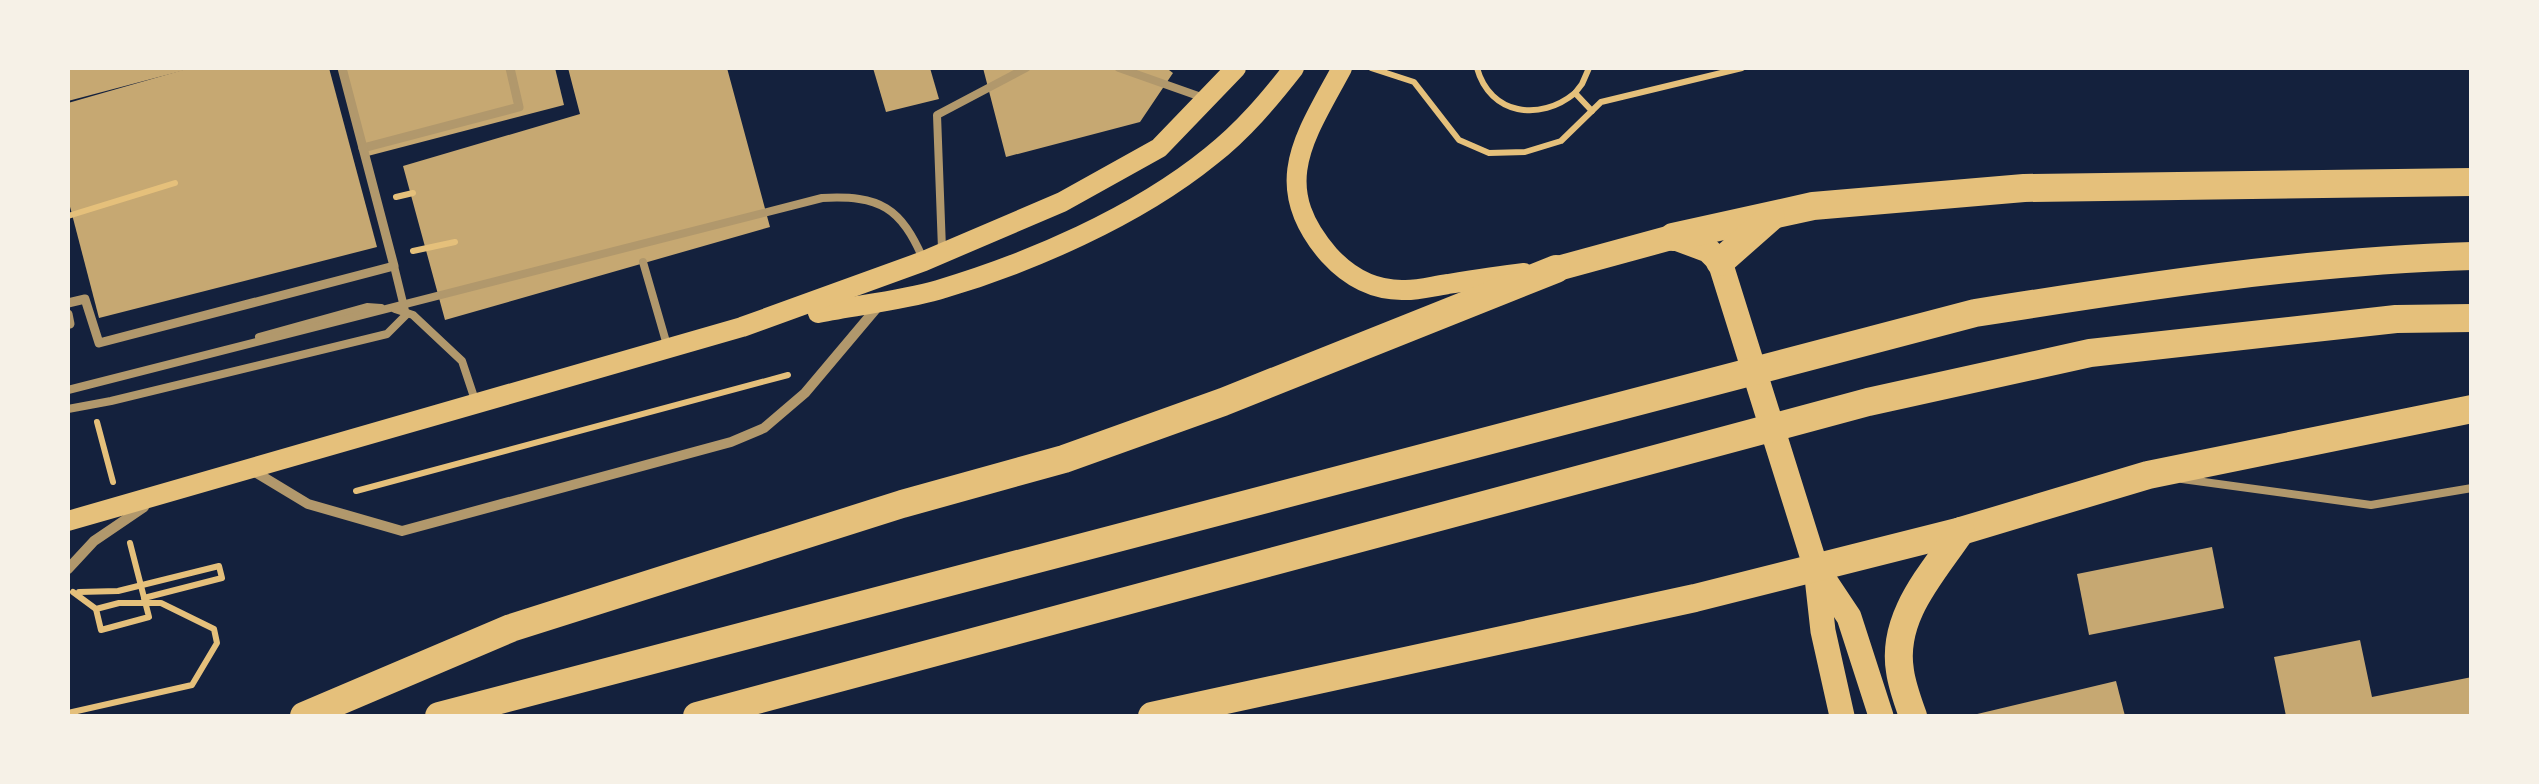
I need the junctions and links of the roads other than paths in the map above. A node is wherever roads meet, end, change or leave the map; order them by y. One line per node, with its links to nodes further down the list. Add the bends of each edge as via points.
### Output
1 (342, 68): 9 (street)
2 (510, 68): 9 (street, via 520,106)
3 (1026, 68): 14 (lane, via 938,115)
4 (1119, 68): 8 (lane)
5 (1236, 68): 8 (main road)
6 (1294, 68): 19 (main road, via 1208,159 1135,206 999,269)
7 (1342, 68): 17 (main road, via 1296,168 1298,206 1335,262 1364,285 1403,290)
8 (1208, 99): 14 (main road, via 1160,148 1127,167)
9 (363, 148): 16 (street)
10 (2472, 182): 11 (highway, via 2024,188)
11 (1776, 213): 12 (highway); 18 (highway)
12 (1673, 237): 17 (main road); 18 (main road, via 1708,250)
13 (2472, 256): 37 (highway, via 2186,280 1975,312)
14 (933, 257): 22 (main road); 24 (lane, via 878,202 822,198)
15 (644, 262): 23 (lane)
16 (394, 266): 20 (street, via 98,343 85,299); 26 (lane, via 406,315 387,334)
17 (1556, 268): 36 (highway, via 1117,440 511,628)
18 (1722, 270): 34 (main road)
19 (883, 300): 22 (main road); 28 (street, via 805,393 764,428 402,531 308,504)
20 (68, 304)
21 (2472, 318): 38 (highway, via 2396,319 2090,353 1886,398)
22 (742, 327): 23 (main road)
23 (668, 348): 25 (main road)
24 (68, 392): 25 (lane, via 367,307 392,308 428,328 462,362)
25 (476, 403): 28 (main road)
26 (68, 409)
27 (2472, 409): 29 (highway)
28 (249, 468): 31 (main road)
29 (2148, 475): 30 (lane, via 2371,505); 33 (highway)
30 (2472, 488)
31 (168, 492): 32 (main road); 35 (street, via 130,514)
32 (68, 521)
33 (1962, 530): 34 (highway); 42 (highway, via 1906,611 1899,669)
34 (1816, 568): 39 (highway); 40 (main road); 41 (main road, via 1849,617)
35 (68, 569)
36 (304, 716)
37 (440, 716)
38 (697, 716)
39 (1152, 716)
40 (1842, 716)
41 (1881, 716)
42 (1912, 716)

